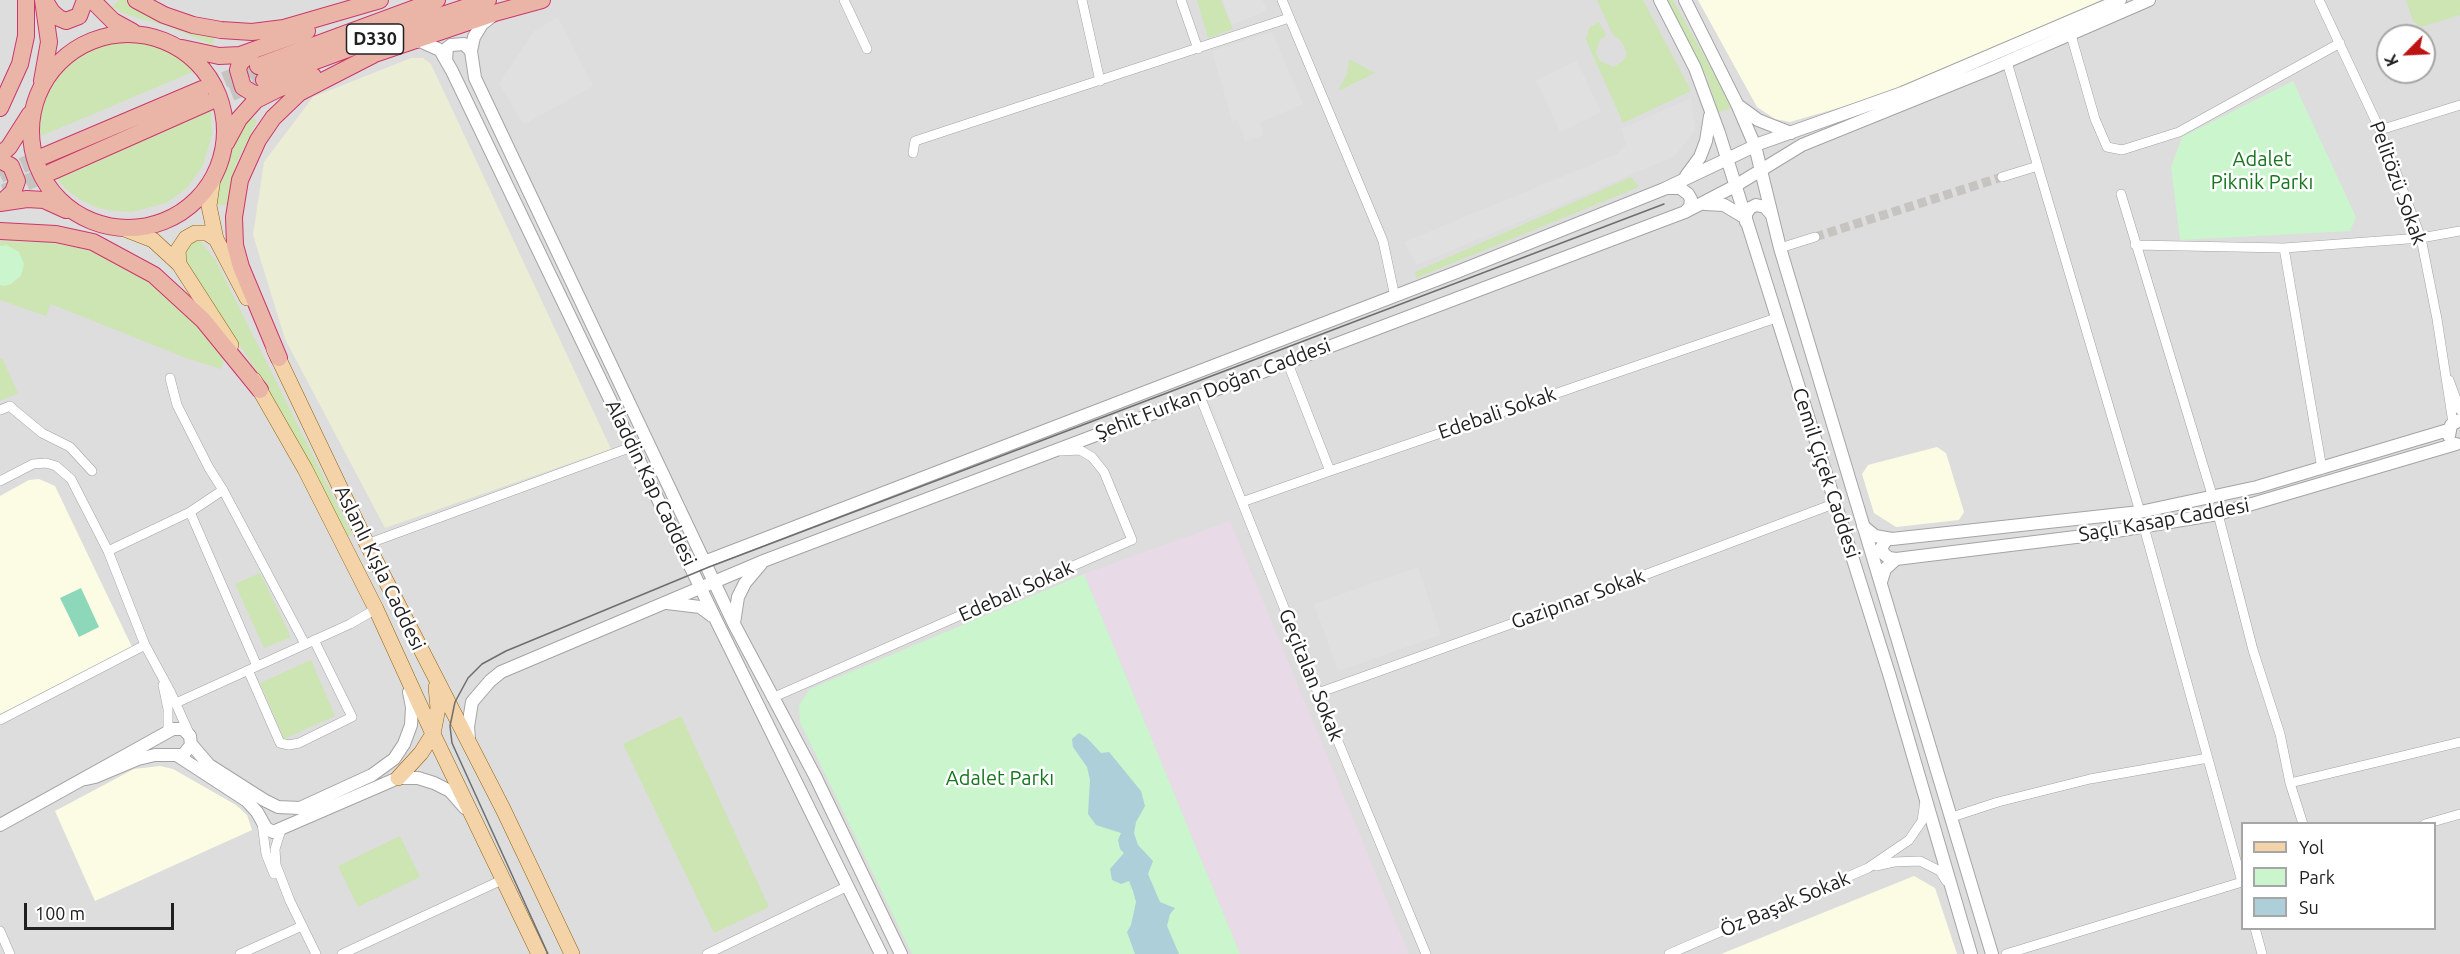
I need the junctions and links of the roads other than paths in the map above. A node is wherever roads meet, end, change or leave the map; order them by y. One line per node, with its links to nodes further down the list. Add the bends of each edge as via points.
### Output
1 (26, 0): 38 (highway, via 26,36 20,64)
2 (44, 0): 3 (highway, via 52,12 66,21 79,16); 34 (highway, via 49,42)
3 (85, 0)
4 (92, 0): 21 (highway, via 113,21)
5 (136, 0): 6 (highway, via 187,23 252,32 284,28)
6 (380, 0)
7 (386, 0): 32 (highway)
8 (437, 0): 32 (highway, D330)
9 (542, 0): 19 (highway)
10 (844, 0): 26 (street)
11 (1082, 0): 33 (street)
12 (1180, 0): 27 (street)
13 (1282, 0): 20 (street)
14 (1660, 0): 40 (street, Cemil Çiçek Caddesi, via 1695,68)
15 (1685, 0): 36 (street, Cemil Çiçek Caddesi)
16 (2120, 0): 42 (street, Şehit Furkan Doğan Caddesi, via 1921,85)
17 (2149, 0): 22 (street, Şehit Furkan Doğan Caddesi)
18 (2319, 0): 23 (street, Pelitözü Sokak)
19 (493, 6): 24 (highway); 28 (street, via 474,37); 32 (highway, D330, via 418,23)
20 (1289, 18): 27 (street); 76 (street, via 1383,241)
21 (137, 33): 25 (highway); 34 (highway, via 91,40 70,52)
22 (2070, 35): 23 (street, via 2103,138 2108,147 2122,150 2179,132); 31 (street, Şehit Furkan Doğan Caddesi)
23 (2340, 43): 41 (street, Pelitözü Sokak)
24 (399, 45): 29 (highway); 30 (street, Aladdin Kap Caddesi, via 420,41 440,50)
25 (178, 47): 32 (highway, via 219,56); 44 (highway, via 201,66 217,91 225,119)
26 (867, 49)
27 (1198, 49): 33 (street)
28 (471, 51): 30 (street, via 464,44 451,45); 87 (street, Aladdin Kap Caddesi, via 475,78)
29 (373, 55): 32 (highway); 78 (highway, via 299,93 273,118 258,140 240,180 234,217 235,245)
30 (446, 60): 88 (street, Aladdin Kap Caddesi)
31 (2007, 62): 47 (street, Şehit Furkan Doğan Caddesi); 51 (street)
32 (260, 73): 44 (highway)
33 (1100, 81): 45 (street, via 915,141)
34 (40, 88): 39 (highway)
35 (205, 96): 50 (highway)
36 (1737, 104): 42 (street, via 1758,120); 43 (street, Cemil Çiçek Caddesi)
37 (2460, 105): 41 (street)
38 (0, 108)
39 (33, 108): 46 (highway); 64 (highway, via 31,140 39,171 57,197)
40 (1709, 108): 48 (street, Cemil Çiçek Caddesi); 55 (street, via 1700,157)
41 (2380, 130): 70 (street, Pelitözü Sokak)
42 (1791, 133): 43 (street, Şehit Furkan Doğan Caddesi)
43 (1755, 146): 48 (street, Şehit Furkan Doğan Caddesi); 52 (street, Cemil Çiçek Caddesi)
44 (224, 149): 54 (highway)
45 (913, 153)
46 (0, 155)
47 (1777, 158): 52 (street, Şehit Furkan Doğan Caddesi); 56 (street)
48 (1726, 159): 55 (street, Şehit Furkan Doğan Caddesi); 57 (street, Cemil Çiçek Caddesi)
49 (0, 160): 60 (highway, via 11,166 17,181 13,192)
50 (48, 164)
51 (2038, 166): 53 (street); 100 (street)
52 (1761, 168): 56 (street, Cemil Çiçek Caddesi); 57 (street, Şehit Furkan Doğan Caddesi)
53 (2002, 177)
54 (213, 178): 66 (highway, via 197,200 175,216 158,224); 71 (main road, Aslanlı Kışla Caddesi, via 210,206)
55 (1682, 181): 58 (street, Şehit Furkan Doğan Caddesi)
56 (1765, 183): 63 (street, Cemil Çiçek Caddesi)
57 (1730, 188): 61 (street, Şehit Furkan Doğan Caddesi); 65 (street, Cemil Çiçek Caddesi)
58 (1664, 189): 62 (street, via 1680,188 1688,194 1690,207); 76 (street, Şehit Furkan Doğan Caddesi)
59 (2121, 194): 72 (street)
60 (1, 203): 64 (highway, via 44,200)
61 (1701, 204): 62 (street, Şehit Furkan Doğan Caddesi); 65 (street, via 1724,205)
62 (1685, 212): 79 (street, Şehit Furkan Doğan Caddesi)
63 (1772, 214): 65 (street, via 1756,205 1750,208); 73 (street, Cemil Çiçek Caddesi)
64 (92, 221): 66 (highway)
65 (1745, 221): 77 (street, Cemil Çiçek Caddesi)
66 (122, 228): 75 (main road, Aslanlı Kışla Caddesi, via 153,240)
67 (0, 231): 82 (highway, via 56,234 93,242 130,260 154,275 203,320)
68 (2460, 231): 70 (street)
69 (1815, 237): 73 (street)
70 (2421, 238): 74 (street); 80 (street, Pelitözü Sokak)
71 (216, 239): 75 (main road, via 195,232 186,238 178,250); 78 (main road, Aslanlı Kışla Caddesi)
72 (2135, 245): 74 (street); 96 (street)
73 (1780, 248): 102 (street, Cemil Çiçek Caddesi)
74 (2284, 248): 91 (street)
75 (179, 264): 82 (main road, Aslanlı Kışla Caddesi)
76 (1395, 297): 109 (street, Şehit Furkan Doğan Caddesi)
77 (1776, 318): 93 (street, Edebali Sokak); 98 (street, Cemil Çiçek Caddesi)
78 (279, 358): 105 (main road, Aslanlı Kışla Caddesi)
79 (1287, 361): 83 (street, Şehit Furkan Doğan Caddesi); 93 (street)
80 (2446, 375): 85 (street, Pelitözü Sokak); 86 (street, Pelitözü Sokak)
81 (170, 378): 95 (street, via 177,405)
82 (260, 390): 115 (main road, Aslanlı Kışla Caddesi)
83 (1199, 394): 90 (street, Şehit Furkan Doğan Caddesi); 97 (street, Geçitalan Sokak)
84 (0, 410): 92 (street, via 10,406 42,433 70,447)
85 (2460, 410)
86 (2454, 425): 89 (street, via 2450,439); 91 (street, Saçlı Kasap Caddesi)
87 (648, 441): 88 (street); 109 (street, Aladdin Kap Caddesi)
88 (634, 446): 105 (street); 110 (street, Aladdin Kap Caddesi)
89 (2459, 446): 101 (street, Saçlı Kasap Caddesi)
90 (1047, 452): 108 (street, Şehit Furkan Doğan Caddesi); 125 (street, Edebalı Sokak, via 1080,450 1092,457 1104,472 1132,540)
91 (2322, 469): 96 (street, Saçlı Kasap Caddesi)
92 (92, 471)
93 (1330, 471): 97 (street, Edebali Sokak)
94 (0, 481): 106 (street, via 33,465 56,466 71,480)
95 (223, 490): 99 (street); 118 (street)
96 (2213, 498): 100 (street, Saçlı Kasap Caddesi)
97 (1242, 502): 124 (street, Geçitalan Sokak)
98 (1836, 503): 124 (street, Gazipınar Sokak); 138 (street, Cemil Çiçek Caddesi)
99 (190, 512): 106 (street); 121 (street)
100 (2140, 512): 104 (street, Saçlı Kasap Caddesi)
101 (2218, 514): 103 (street, Saçlı Kasap Caddesi); 137 (street, via 2253,650 2280,734)
102 (1863, 526): 104 (street, via 1875,536); 112 (street, Cemil Çiçek Caddesi)
103 (2144, 527): 107 (street, Saçlı Kasap Caddesi); 134 (street)
104 (1887, 539): 107 (street, via 1881,548 1884,554)
105 (367, 544): 120 (main road, Aslanlı Kışla Caddesi)
106 (108, 551): 119 (street)
107 (1896, 559): 112 (street, via 1885,569)
108 (766, 560): 111 (street, Şehit Furkan Doğan Caddesi); 117 (street, via 738,597)
109 (706, 562): 110 (street, Şehit Furkan Doğan Caddesi); 111 (street, Aladdin Kap Caddesi)
110 (691, 567): 113 (street, Aladdin Kap Caddesi)
111 (714, 581): 113 (street, Şehit Furkan Doğan Caddesi); 117 (street, Aladdin Kap Caddesi)
112 (1881, 583): 141 (street, Cemil Çiçek Caddesi)
113 (700, 587): 114 (street, Şehit Furkan Doğan Caddesi); 116 (street, Aladdin Kap Caddesi)
114 (663, 603): 116 (street, via 700,607); 131 (street, Şehit Furkan Doğan Caddesi, via 501,672 472,702)
115 (376, 609): 118 (street); 122 (main road, Aslanlı Kışla Caddesi)
116 (716, 620): 152 (street, Aladdin Kap Caddesi)
117 (734, 624): 125 (street, Aladdin Kap Caddesi)
118 (309, 642): 121 (street); 121 (street, via 352,717 299,743 280,743)
119 (145, 645): 123 (street); 127 (street)
120 (429, 667): 129 (main road, via 437,695); 131 (main road, Aslanlı Kışla Caddesi)
121 (252, 668): 126 (street)
122 (403, 670): 129 (main road, Aslanlı Kışla Caddesi); 139 (street, via 412,707 411,725 394,759 372,775 308,805)
123 (160, 674): 126 (street); 128 (street, via 166,699)
124 (1318, 693): 167 (street, Geçitalan Sokak)
125 (772, 698): 166 (street, Aladdin Kap Caddesi, via 815,776)
126 (176, 703): 130 (street)
127 (0, 720)
128 (167, 734): 130 (street, via 180,728); 133 (street, via 165,748); 136 (street, via 103,766)
129 (433, 734): 135 (main road, via 422,753); 142 (main road, Aslanlı Kışla Caddesi)
130 (191, 740): 133 (street, via 187,753); 139 (street, via 209,765)
131 (469, 740): 163 (main road, Aslanlı Kışla Caddesi)
132 (2460, 742): 137 (street)
133 (176, 756): 136 (street, via 138,759); 143 (street, via 242,797)
134 (2208, 758): 141 (street, via 2090,779); 149 (street)
135 (398, 778): 142 (street, via 418,778 443,786); 147 (street)
136 (86, 779): 146 (street)
137 (2290, 783): 144 (street)
138 (1925, 796): 148 (street, via 1922,821 1910,840); 153 (street, Cemil Çiçek Caddesi)
139 (278, 807): 143 (street, via 267,809); 147 (street, via 286,816)
140 (2460, 814): 145 (street)
141 (1952, 817): 170 (street, Cemil Çiçek Caddesi)
142 (474, 818): 150 (main road, Aslanlı Kışla Caddesi)
143 (262, 820): 147 (street, via 269,830); 154 (street, via 269,863)
144 (2302, 822)
145 (2433, 822)
146 (0, 825)
147 (281, 830): 154 (street, via 275,857)
148 (1868, 868): 153 (street, via 1920,861 1940,871); 168 (street, Öz Başak Sokak)
149 (2241, 878)
150 (504, 879): 161 (street); 162 (main road, Aslanlı Kışla Caddesi)
151 (2241, 882): 171 (street)
152 (848, 886): 164 (street); 165 (street, Aladdin Kap Caddesi)
153 (1955, 896): 169 (street, Cemil Çiçek Caddesi)
154 (290, 902): 155 (street)
155 (302, 926): 159 (street); 160 (street)
156 (2256, 930): 172 (street)
157 (0, 931): 158 (street)
158 (10, 954)
159 (240, 954)
160 (316, 954)
161 (342, 954)
162 (539, 954)
163 (572, 954)
164 (707, 954)
165 (881, 954)
166 (901, 954)
167 (1426, 954)
168 (1669, 954)
169 (1971, 954)
170 (1992, 954)
171 (2006, 954)
172 (2262, 954)

